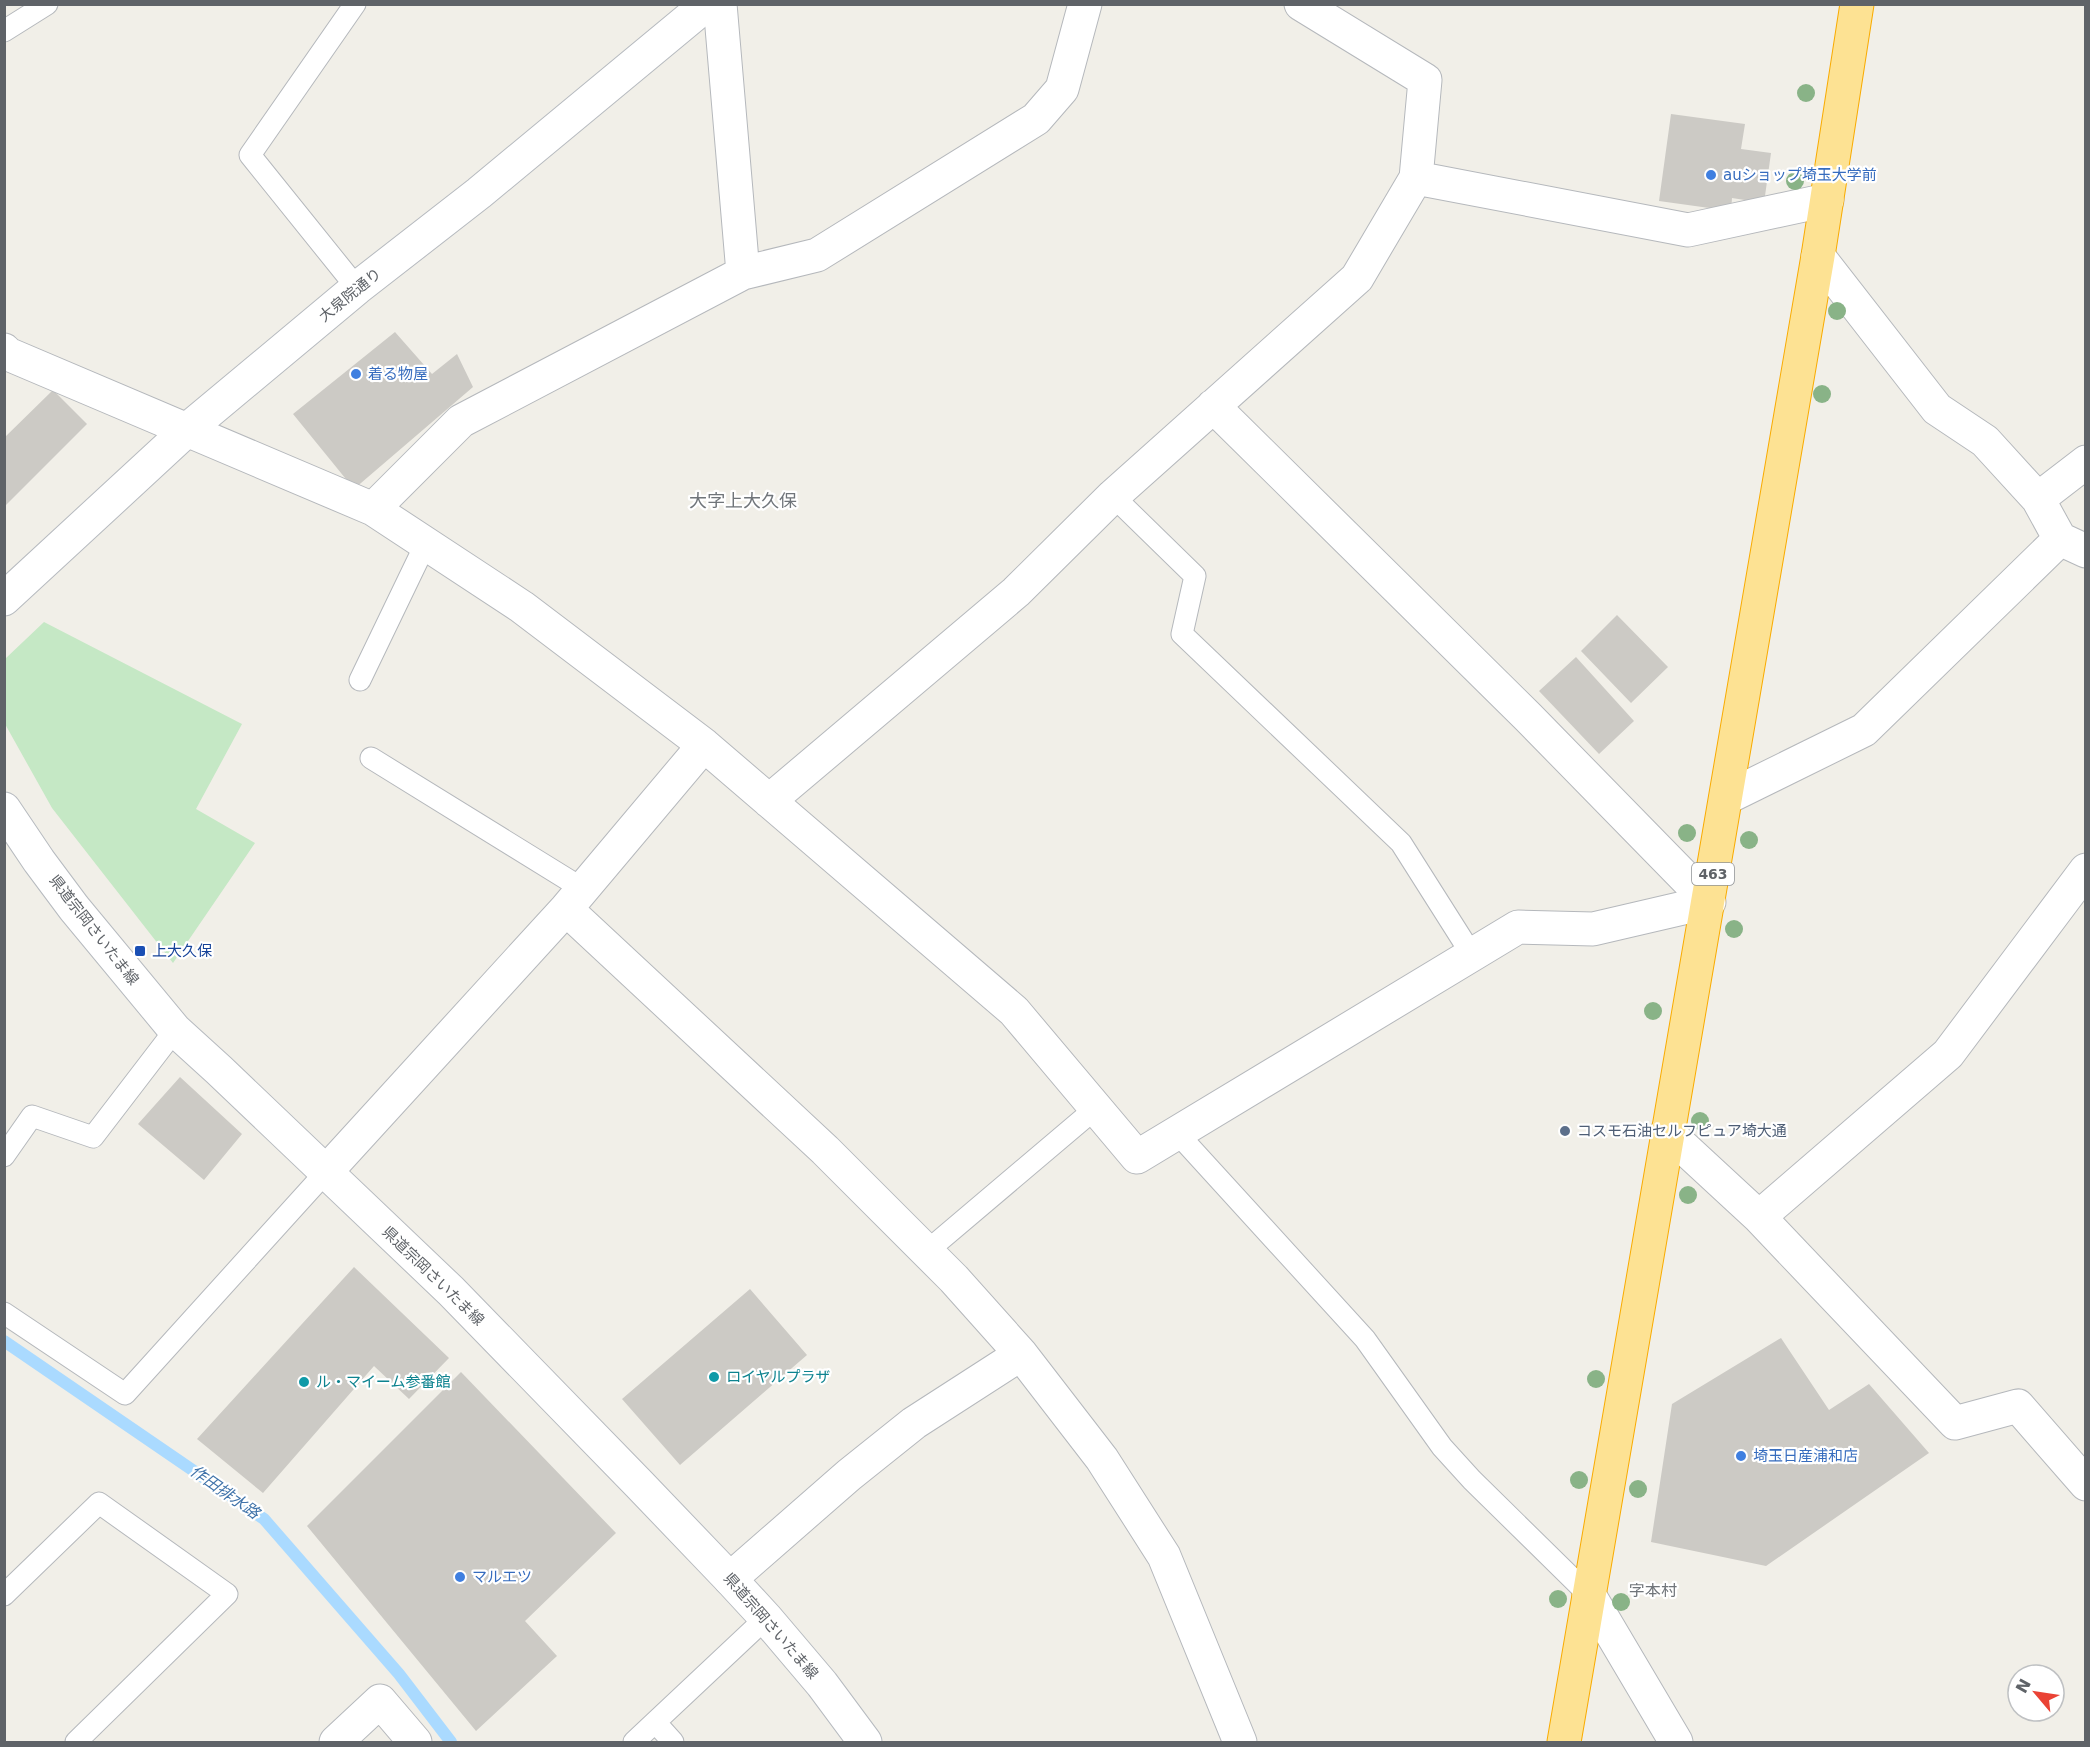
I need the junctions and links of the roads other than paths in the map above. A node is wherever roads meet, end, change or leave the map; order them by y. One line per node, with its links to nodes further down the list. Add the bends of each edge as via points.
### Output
1 (46, 4): 8 (lane)
2 (355, 4): 13 (lane, via 250,155)
3 (707, 4): 13 (street, 大泉院通り, via 479,193)
4 (720, 4): 12 (street)
5 (1085, 4): 12 (street, via 1062,89 1036,119 817,255)
6 (1301, 4): 9 (street, via 1425,80)
7 (1857, 4): 10 (highway, 463)
8 (4, 31)
9 (1416, 178): 10 (street, via 1688,230); 15 (street, via 1357,278)
10 (1827, 200): 11 (highway, 463)
11 (1818, 256): 19 (street, via 1937,408 1985,441); 27 (highway, 463)
12 (743, 273): 20 (street, via 461,421)
13 (357, 288): 16 (street, 大泉院通り)
14 (4, 350): 16 (street)
15 (1213, 406): 18 (street); 32 (street, via 1528,717)
16 (188, 429): 20 (street); 23 (street, 大泉院通り)
17 (2085, 462): 19 (street)
18 (1113, 495): 28 (street, via 1016,592); 33 (lane, via 1195,576 1182,634 1401,843)
19 (2038, 499): 22 (street)
20 (373, 508): 21 (street)
21 (426, 543): 24 (lane); 25 (street, via 522,607)
22 (2073, 545): 27 (street, via 1864,730)
23 (4, 599)
24 (360, 680)
25 (704, 745): 28 (street); 31 (street)
26 (371, 758): 31 (lane)
27 (1726, 798): 32 (highway, 463)
28 (770, 801): 35 (street, via 1014,1011)
29 (5, 810): 34 (street, 県道宗岡さいたま線, via 74,908)
30 (2085, 870): 40 (street, via 1948,1054)
31 (574, 899): 39 (street); 41 (street)
32 (1708, 902): 33 (street, via 1593,929 1518,927); 36 (highway, 463)
33 (1472, 955): 37 (street)
34 (174, 1030): 38 (lane, via 93,1137 32,1116); 39 (street, 県道宗岡さいたま線)
35 (1096, 1108): 37 (street, via 1137,1157); 41 (lane)
36 (1667, 1132): 40 (street); 47 (highway, 463)
37 (1177, 1133): 47 (lane, via 1365,1339 1442,1447)
38 (4, 1156)
39 (325, 1173): 42 (lane, via 125,1395); 45 (street, 県道宗岡さいたま線, via 451,1291)
40 (1759, 1217): 44 (street, via 1955,1423 2018,1406)
41 (926, 1252): 43 (street)
42 (4, 1313)
43 (1021, 1354): 45 (street, via 914,1423); 56 (street, via 1102,1459 1164,1556)
44 (2085, 1484)
45 (730, 1579): 48 (street, 県道宗岡さいたま線)
46 (4, 1595): 50 (lane, via 99,1503 227,1594)
47 (1589, 1595): 57 (highway, 463); 58 (street)
48 (766, 1618): 49 (lane); 55 (street, 県道宗岡さいたま線)
49 (655, 1722): 53 (lane); 54 (lane)
50 (76, 1743)
51 (336, 1743): 52 (street, via 380,1701)
52 (415, 1743)
53 (634, 1743)
54 (673, 1743)
55 (865, 1743)
56 (1240, 1743)
57 (1564, 1743)
58 (1676, 1743)

